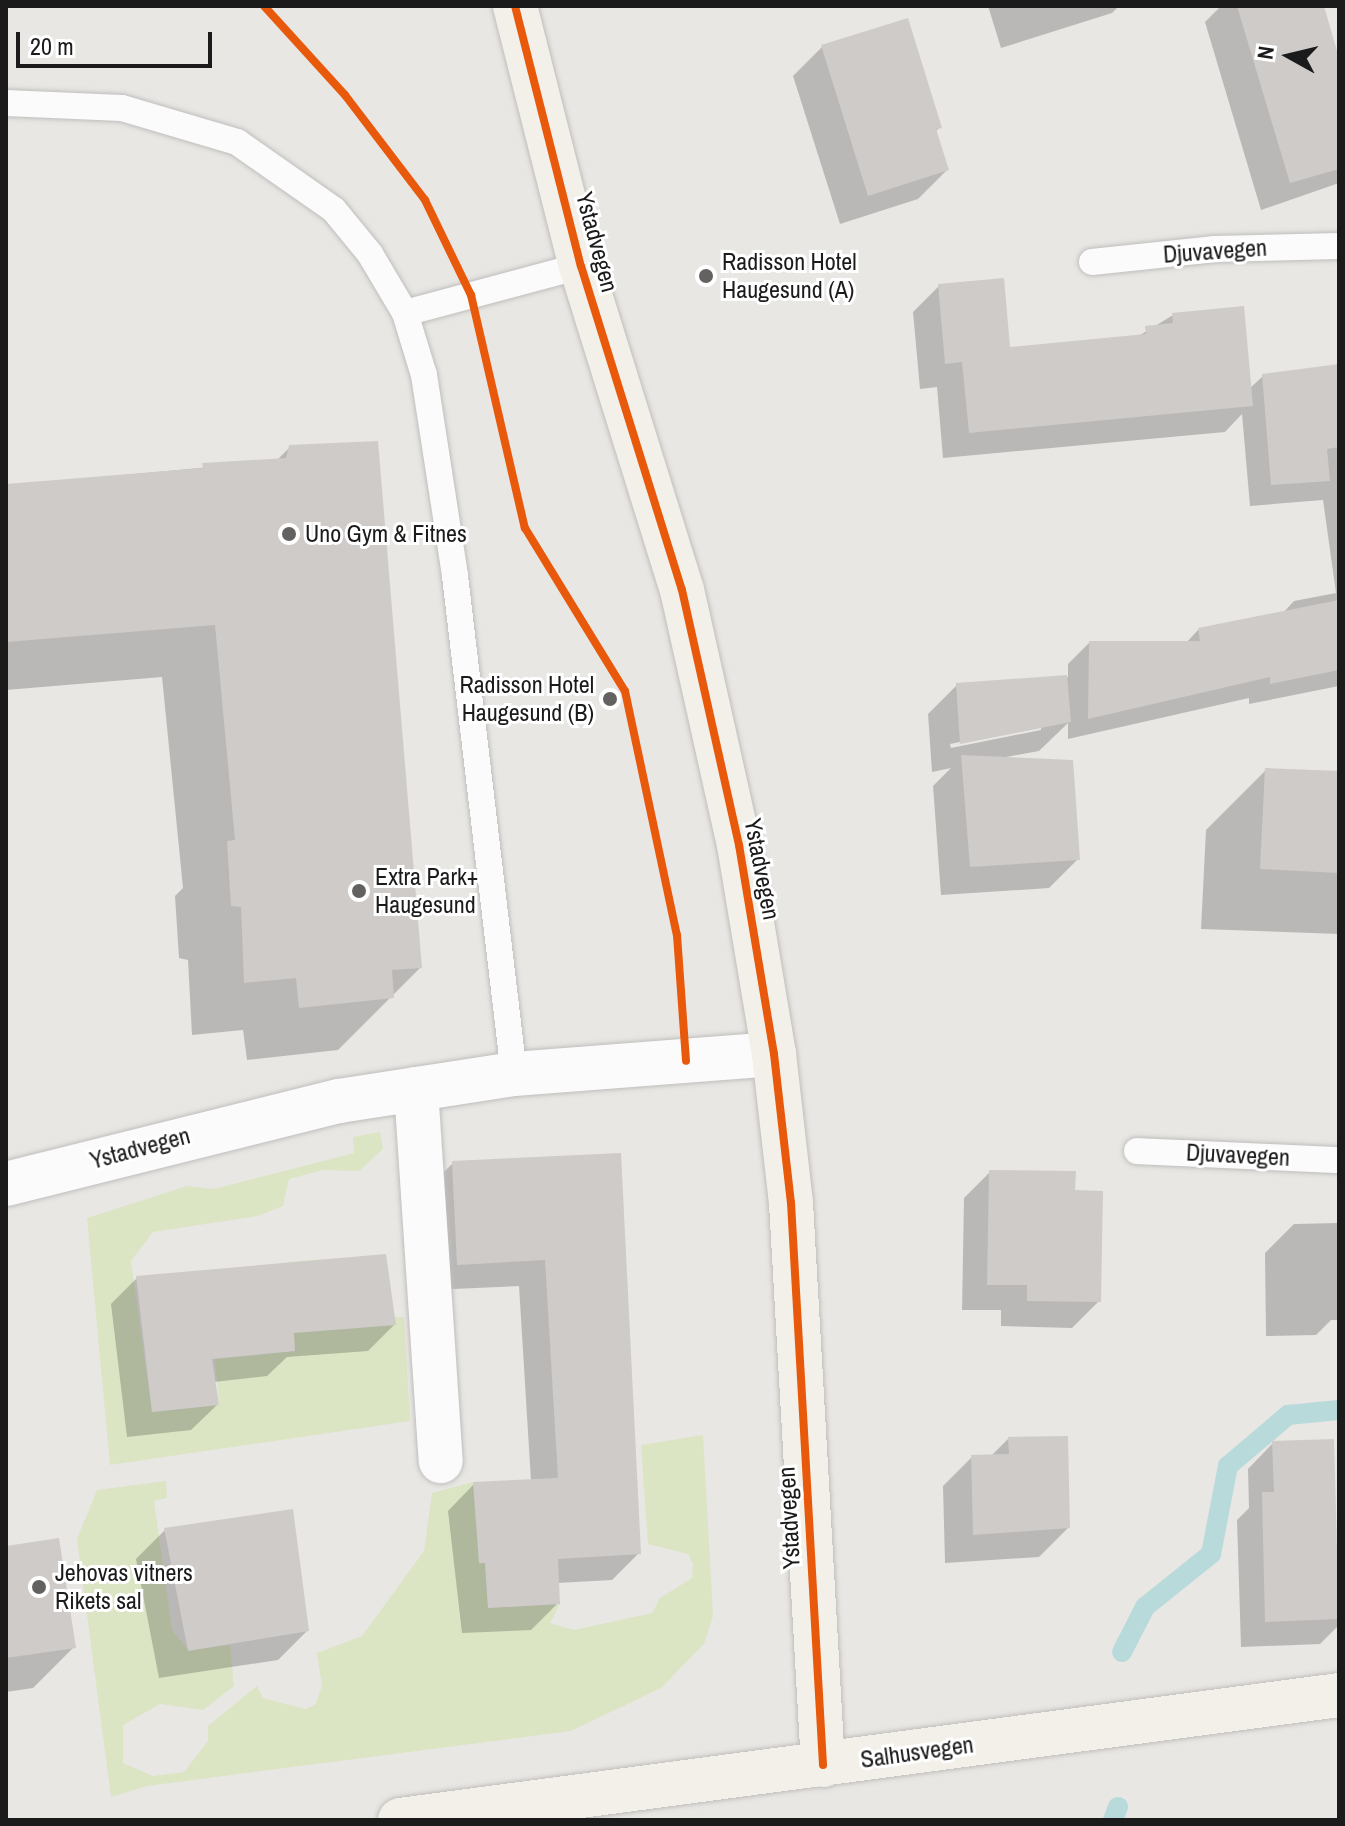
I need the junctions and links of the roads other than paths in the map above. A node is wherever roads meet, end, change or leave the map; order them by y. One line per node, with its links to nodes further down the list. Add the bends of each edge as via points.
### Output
1 (515, 6): 5 (street, Ystadvegen)
2 (6, 103): 6 (lane, via 122,108 237,142 334,210 370,254)
3 (1339, 246): 4 (lane, Djuvavegen, via 1215,249)
4 (1092, 262)
5 (581, 266): 6 (lane, Ystadvegen); 7 (street, Ystadvegen, via 682,590 739,845)
6 (405, 313): 8 (lane, via 424,375 453,561)
7 (774, 1054): 8 (street, Ystadvegen); 15 (street, Ystadvegen, via 791,1203)
8 (514, 1074): 9 (street, Ystadvegen)
9 (416, 1089): 12 (street, Ystadvegen, via 249,1120); 13 (street)
10 (1137, 1151): 11 (lane, Djuvavegen)
11 (1339, 1160)
12 (6, 1184)
13 (441, 1461)
14 (1339, 1695): 15 (street, Salhusvegen)
15 (823, 1765): 16 (street, Salhusvegen)
16 (400, 1820)

